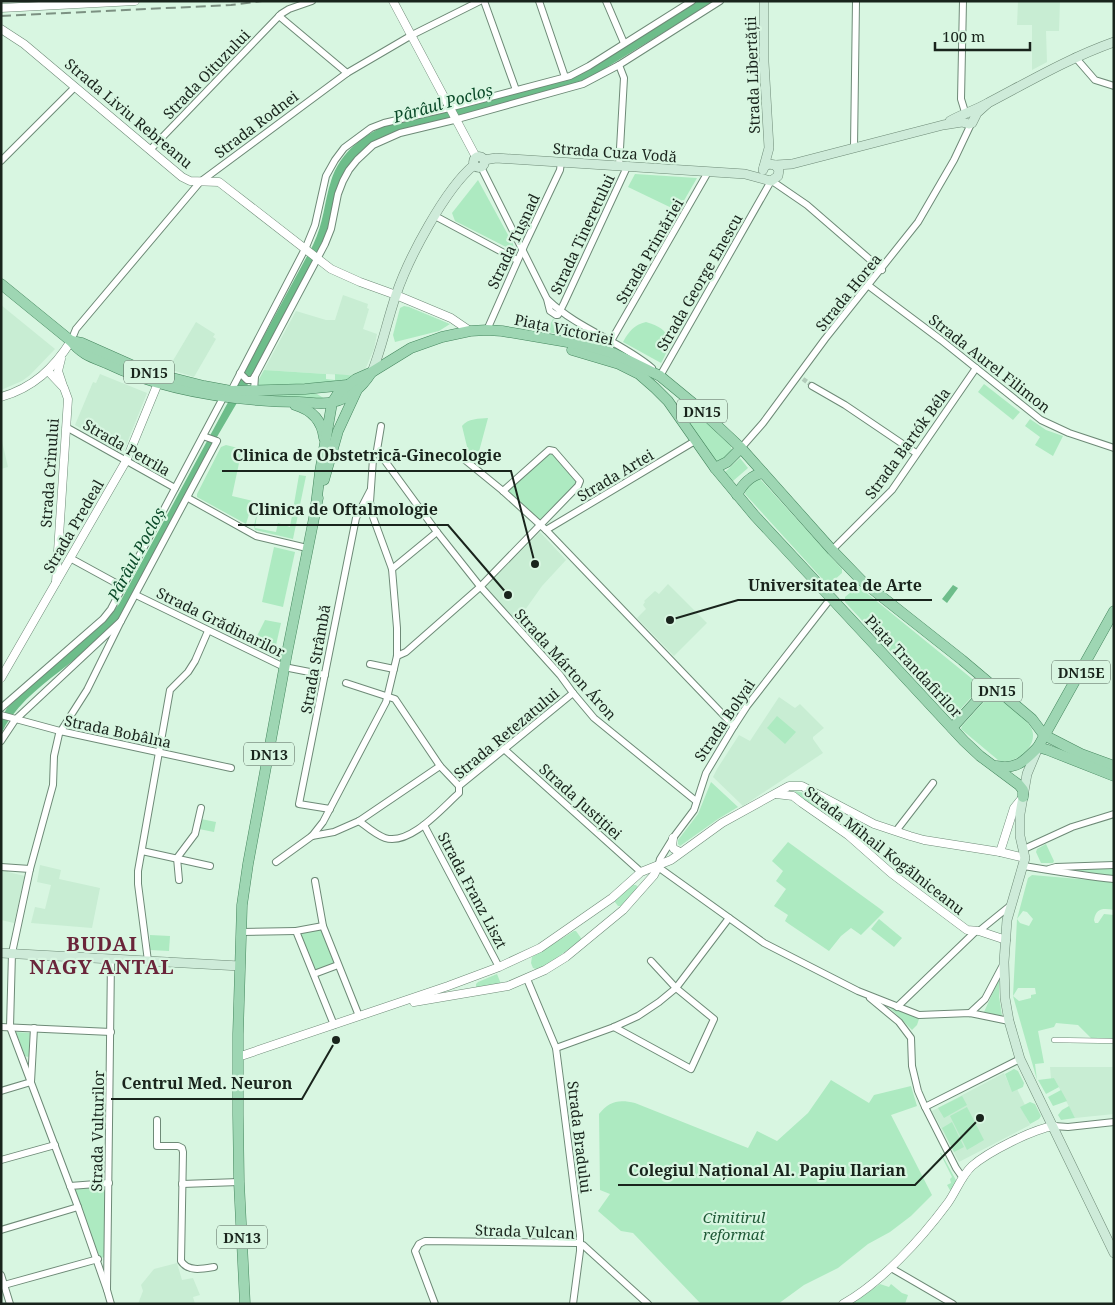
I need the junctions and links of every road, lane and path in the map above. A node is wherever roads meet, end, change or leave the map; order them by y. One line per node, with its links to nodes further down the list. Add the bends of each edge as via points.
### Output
1 (135, 1): 12 (street)
2 (312, 1): 14 (street)
3 (393, 1): 16 (street)
4 (482, 1): 16 (street, Strada Rodnei); 25 (street)
5 (539, 1): 22 (street)
6 (606, 1): 17 (street)
7 (692, 1): 17 (street)
8 (720, 1): 20 (street)
9 (764, 1): 30 (main road, Strada Libertății)
10 (856, 1): 29 (street)
11 (963, 1): 28 (street, Strada Horea, via 961,99)
12 (68, 2): 13 (street)
13 (1, 8)
14 (279, 16): 21 (street); 31 (street, Strada Oituzului)
15 (1, 29): 24 (street, Strada Liviu Rebreanu)
16 (412, 35): 21 (street, Strada Rodnei); 26 (street)
17 (624, 42): 22 (street, via 589,66)
18 (1114, 42): 19 (main road, Strada Cuza Vodă)
19 (1076, 57): 23 (street, via 1095,80); 28 (main road, Strada Cuza Vodă)
20 (618, 65): 27 (street, via 573,88); 37 (street, via 624,78)
21 (347, 73): 40 (street, Strada Rodnei)
22 (565, 77): 25 (street)
23 (1114, 86)
24 (76, 87): 31 (street, Strada Liviu Rebreanu); 32 (street)
25 (516, 90): 26 (street)
26 (450, 108): 27 (street); 42 (street, via 384,123 344,148 326,176)
27 (456, 118): 33 (street); 44 (street, via 390,136 362,154 343,181 331,229)
28 (967, 118): 29 (main road, Strada Cuza Vodă); 46 (street, Strada Horea, via 963,143 918,222)
29 (854, 147): 35 (main road, Strada Cuza Vodă)
30 (769, 148): 36 (main road, Strada Libertății); 39 (main road, Strada Libertății)
31 (150, 150): 40 (street, Strada Liviu Rebreanu, via 182,177)
32 (1, 161)
33 (479, 162): 34 (main road, Strada Cuza Vodă, via 496,158); 41 (main road, via 458,181); 43 (street)
34 (561, 162): 37 (main road, Strada Cuza Vodă); 43 (street, Strada Tușnad)
35 (792, 164): 36 (main road, Strada Cuza Vodă); 39 (main road, Strada Cuza Vodă)
36 (775, 165): 39 (main road, Strada Cuza Vodă, via 769,164)
37 (623, 166): 38 (main road, Strada Cuza Vodă); 50 (street, Strada Tineretului)
38 (708, 172): 39 (main road, Strada Cuza Vodă); 54 (street, Strada Primăriei)
39 (770, 175): 46 (street); 62 (street, Strada George Enescu)
40 (200, 182): 42 (street, Strada Liviu Rebreanu, via 220,182); 53 (street, Strada Rodnei, via 76,329)
41 (435, 216): 45 (street); 49 (main road, via 408,265)
42 (307, 250): 44 (street, Strada Liviu Rebreanu); 59 (street)
43 (522, 250): 45 (street, Strada Tușnad); 50 (street, via 547,299)
44 (318, 258): 49 (street, Strada Liviu Rebreanu, via 331,269); 61 (street)
45 (518, 260): 51 (street, Strada Tușnad)
46 (882, 270): 48 (street, Strada Horea)
47 (1, 284): 53 (main road, DN15)
48 (869, 286): 56 (street, Strada Aurel Filimon); 84 (street, Strada Horea, via 801,377)
49 (396, 295): 52 (street, Strada Liviu Rebreanu, via 451,318); 58 (main road)
50 (560, 312): 54 (street)
51 (487, 330): 52 (main road, Piața Victoriei / DN15); 54 (main road, Piața Victoriei); 54 (main road, Piața Victoriei / DN15, via 583,352)
52 (470, 331): 58 (main road, Piața Victoriei / DN15, via 411,348)
53 (71, 341): 55 (street); 63 (main road, DN15, via 78,350); 70 (main road, DN15, via 145,371)
54 (611, 352): 60 (main road, Piața Victoriei / DN15); 62 (main road, Piața Victoriei)
55 (62, 356): 57 (street); 66 (street, Strada Crinului, via 58,371)
56 (976, 368): 83 (street, Strada Aurel Filimon, via 1041,420 1069,434); 86 (street, Strada Bartók Béla)
57 (48, 371): 66 (street); 71 (street, via 21,390)
58 (372, 372): 65 (main road, Piața Victoriei / DN15, via 356,379)
59 (240, 373): 61 (street, via 247,380); 70 (street)
60 (639, 374): 62 (street); 67 (main road, Piața Victoriei / DN15)
61 (255, 376): 69 (street)
62 (660, 376): 74 (main road, Piața Trandafirilor / DN15)
63 (158, 383): 70 (main road, DN15); 89 (street, Strada Predeal)
64 (811, 385): 86 (street)
65 (353, 387): 68 (main road, DN15); 73 (main road, via 339,392); 79 (main road, DN13)
66 (64, 388): 77 (street, Strada Crinului, via 68,399)
67 (655, 388): 75 (main road, Piața Trandafirilor / DN15)
68 (304, 389): 69 (main road, DN15); 73 (main road, via 319,392)
69 (254, 391): 70 (main road, DN15)
70 (227, 394): 72 (main road, DN15); 78 (street)
71 (1, 397)
72 (282, 402): 73 (main road, DN15); 81 (main road, via 305,408 317,417)
73 (332, 403): 79 (main road, via 336,413); 81 (main road)
74 (694, 404): 75 (main road, via 684,407); 84 (main road, Piața Trandafirilor / DN15)
75 (679, 418): 80 (main road, Piața Trandafirilor / DN15)
76 (381, 426): 100 (street, Strada Márton Áron, via 377,450)
77 (66, 427): 89 (street, Strada Petrila); 103 (street, Strada Crinului)
78 (203, 436): 92 (street); 96 (street, via 217,441)
79 (335, 439): 97 (main road, DN13)
80 (696, 441): 90 (main road, Piața Trandafirilor / DN15); 99 (street, Strada Artei)
81 (324, 443): 97 (main road, DN13)
82 (1114, 444): 83 (street, Strada Aurel Filimon)
83 (1104, 445): 85 (street, Strada Aurel Filimon)
84 (741, 448): 90 (main road, via 727,462); 91 (main road, Piața Trandafirilor / DN15)
85 (1114, 448)
86 (916, 453): 102 (street, Strada Bartók Béla, via 892,490)
87 (373, 459): 93 (street, Strada Strâmbă)
88 (465, 460): 94 (street)
89 (126, 461): 92 (street, Strada Petrila); 104 (street, Strada Predeal)
90 (715, 468): 95 (main road, Piața Trandafirilor / DN15)
91 (763, 473): 95 (main road, via 751,478); 102 (main road, Piața Trandafirilor / DN15)
92 (175, 488): 107 (street)
93 (370, 491): 105 (street, Strada Strâmbă, via 373,518); 118 (street, Strada Strâmbă, via 356,518)
94 (503, 491): 98 (street); 98 (street, via 548,451 554,451 580,483)
95 (737, 495): 110 (main road, Piața Trandafirilor / DN15)
96 (188, 498): 101 (street, via 265,540); 109 (street)
97 (316, 505): 101 (main road, DN13)
98 (541, 525): 99 (street); 108 (street)
99 (546, 530): 129 (street)
100 (437, 532): 105 (street); 108 (street, Strada Márton Áron)
101 (307, 548): 116 (main road, DN13)
102 (832, 550): 121 (main road, Piața Trandafirilor / DN15, via 862,581)
103 (58, 552): 104 (street); 106 (street, Strada Crinului)
104 (70, 558): 106 (street, Strada Predeal); 107 (street)
105 (392, 569): 114 (street, Strada Strâmbă)
106 (55, 584): 119 (street, Strada Predeal)
107 (123, 587): 124 (street, via 102,619)
108 (480, 587): 114 (street, via 406,652); 122 (street, Strada Márton Áron)
109 (136, 595): 112 (street); 113 (street, Strada Grădinarilor)
110 (831, 598): 129 (street, Strada Bolyai); 130 (main road, Piața Trandafirilor / DN15)
111 (1114, 611): 126 (main road, DN15E)
112 (122, 621): 127 (street); 131 (street, via 87,690)
113 (208, 631): 116 (street, Strada Grădinarilor); 136 (street, via 188,672 170,690)
114 (397, 656): 117 (street, Strada Strâmbă)
115 (370, 664): 117 (street)
116 (284, 667): 118 (street, Strada Grădinarilor); 179 (main road, DN13, via 244,882)
117 (394, 669): 123 (street, Strada Strâmbă)
118 (325, 675): 148 (street, Strada Strâmbă, via 299,804)
119 (1, 678)
120 (346, 683): 123 (street)
121 (991, 685): 128 (main road, Piața Trandafirilor / DN15); 130 (main road)
122 (573, 693): 135 (street, Strada Retezatului); 146 (street, Strada Márton Áron, via 594,718)
123 (388, 696): 137 (street, via 395,699); 148 (street, Strada Strâmbă)
124 (1, 708)
125 (1, 715): 127 (street, Strada Bobâlna)
126 (1055, 716): 128 (main road); 132 (main road, DN15E)
127 (13, 719): 131 (street, Strada Bobâlna); 133 (street)
128 (1032, 719): 132 (main road, Piața Trandafirilor / DN15)
129 (734, 726): 146 (street, Strada Bolyai, via 706,773)
130 (952, 728): 138 (main road, Piața Trandafirilor / DN15)
131 (60, 731): 136 (street, Strada Bobâlna); 167 (street, via 52,785)
132 (1044, 735): 134 (main road); 139 (main road, DN15)
133 (1, 741)
134 (1038, 748): 138 (main road, via 1013,767); 141 (main road); 145 (main road, via 1027,774)
135 (504, 749): 143 (street, Strada Retezatului); 169 (street, Strada Justiției)
136 (158, 752): 140 (street, Strada Bobâlna); 157 (street)
137 (440, 766): 143 (street); 150 (street, Strada Strâmbă)
138 (994, 766): 145 (main road, Piața Trandafirilor, via 1019,785)
139 (1114, 766)
140 (231, 768)
141 (1114, 776)
142 (933, 783): 153 (street)
143 (459, 786): 152 (street, Strada Retezatului, via 458,793)
144 (774, 794): 153 (street, Strada Bolyai, via 790,786 802,786 874,824); 158 (street, Strada Bolyai, via 722,823); 178 (street, Strada Mihail Kogălniceanu, via 793,796 967,930)
145 (1023, 797): 159 (street, via 1014,808); 161 (main road, via 1020,839)
146 (696, 801): 156 (street, Strada Bolyai, via 694,810)
147 (201, 808): 160 (street, via 195,834)
148 (330, 809): 151 (street, Strada Strâmbă)
149 (1114, 814): 161 (street, via 1072,827)
150 (359, 821): 152 (street, Strada Retezatului, via 384,838 393,840); 154 (street, Strada Strâmbă)
151 (323, 822): 154 (street); 155 (street, Strada Strâmbă)
152 (424, 825): 189 (street, Strada Franz Liszt)
153 (896, 831): 159 (street, Strada Bolyai, via 924,840)
154 (334, 832): 155 (street, Strada Strâmbă)
155 (312, 836): 162 (street, Strada Strâmbă)
156 (673, 838): 158 (street, via 672,846); 165 (street, Strada Bolyai)
157 (142, 851): 160 (street); 184 (street, via 138,884)
158 (680, 852): 165 (street, Strada Bolyai)
159 (1000, 852): 161 (street, Strada Bolyai)
160 (177, 858): 164 (street); 171 (street)
161 (1024, 858): 168 (street); 174 (main road)
162 (276, 862)
163 (1114, 865): 168 (street, via 1056,866)
164 (210, 866)
165 (658, 866): 169 (street, Strada Bolyai); 173 (street, Strada Bolyai); 175 (street)
166 (1, 867): 167 (street)
167 (30, 869): 182 (street)
168 (1049, 869): 170 (street)
169 (641, 872): 173 (street); 189 (street, Strada Bolyai, via 612,898 548,943)
170 (1114, 879)
171 (179, 880)
172 (315, 881): 176 (street)
173 (644, 886): 192 (street, Strada Bolyai, via 623,910 566,957)
174 (1012, 904): 178 (street); 180 (main road)
175 (729, 918): 193 (street); 195 (street, via 764,943)
176 (323, 926): 177 (street); 187 (street)
177 (296, 931): 179 (street); 190 (street)
178 (978, 931): 180 (street, Strada Mihail Kogălniceanu); 197 (street)
179 (240, 932): 188 (main road, DN13)
180 (1006, 940): 186 (main road)
181 (1, 952): 182 (main road)
182 (12, 953): 183 (main road); 203 (street)
183 (111, 959): 184 (main road); 206 (street, Strada Vulturilor)
184 (148, 961): 188 (main road)
185 (651, 961): 193 (street)
186 (1004, 962): 198 (street, via 985,998); 200 (main road)
187 (338, 965): 190 (street); 199 (street)
188 (240, 966): 210 (main road, DN13)
189 (500, 967): 191 (street, Strada Bolyai)
190 (314, 974): 201 (street)
191 (472, 977): 194 (street, via 470,984); 196 (street, Strada Bolyai)
192 (527, 979): 194 (street, Strada Bolyai, via 508,986); 209 (street, Strada Bradului)
193 (676, 988): 205 (street, via 638,1016); 205 (street, via 714,1020 691,1068)
194 (474, 991): 196 (street, Strada Bolyai)
195 (858, 991): 197 (street); 214 (street, via 886,1010 908,1032 914,1074)
196 (388, 1006): 199 (street)
197 (897, 1007): 198 (street, via 919,1015)
198 (970, 1013): 200 (street)
199 (359, 1016): 201 (street)
200 (1009, 1020): 211 (main road)
201 (334, 1025): 210 (street)
202 (1, 1027): 203 (street)
203 (10, 1027): 204 (street); 212 (street)
204 (34, 1028): 206 (street); 212 (street)
205 (614, 1028): 209 (street)
206 (111, 1032): 222 (street, Strada Vulturilor)
207 (1054, 1040): 208 (street)
208 (1114, 1040)
209 (556, 1048): 227 (street, Strada Bradului)
210 (238, 1057): 221 (main road, DN13)
211 (1020, 1059): 214 (street); 217 (main road)
212 (31, 1082): 213 (street); 218 (street)
213 (1, 1091)
214 (925, 1107): 220 (street)
215 (157, 1120): 223 (street, via 157,1146 182,1148)
216 (1114, 1122): 217 (street)
217 (1054, 1126): 220 (street, via 1042,1128 992,1153); 228 (main road)
218 (55, 1145): 219 (street); 224 (street)
219 (1, 1160)
220 (963, 1178): 231 (street, via 946,1206)
221 (239, 1182): 223 (street); 237 (main road, DN13)
222 (109, 1183): 224 (street); 234 (street, Strada Vulturilor)
223 (182, 1184): 230 (street, via 181,1262 190,1269)
224 (70, 1186): 225 (street)
225 (78, 1207): 226 (street); 229 (street)
226 (1, 1230)
227 (580, 1244): 238 (street, Strada Vulcan, via 425,1241 415,1251); 239 (street, Strada Bradului); 240 (street, Strada Vulcan)
228 (1114, 1253)
229 (98, 1259): 233 (street); 234 (street)
230 (214, 1267)
231 (892, 1268): 241 (street); 242 (street)
232 (1, 1275): 233 (street)
233 (4, 1284): 235 (street)
234 (107, 1290): 236 (street, Strada Vulturilor)
235 (10, 1304)
236 (110, 1304)
237 (245, 1304)
238 (435, 1304)
239 (574, 1304)
240 (648, 1304)
241 (843, 1304)
242 (953, 1304)

